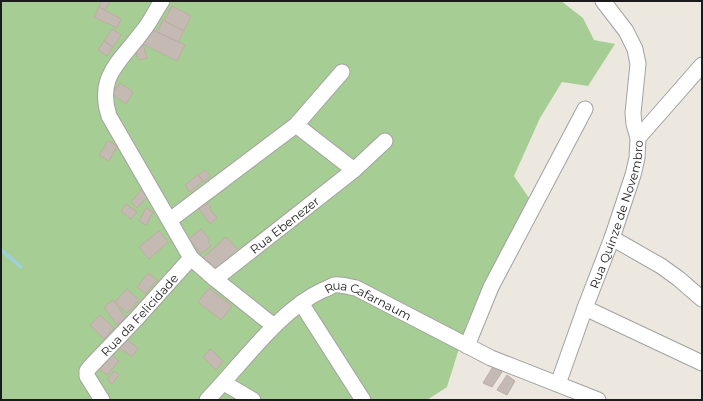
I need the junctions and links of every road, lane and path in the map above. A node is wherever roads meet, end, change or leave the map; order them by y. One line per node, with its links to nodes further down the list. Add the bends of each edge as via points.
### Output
1 (162, 1): 10 (street, via 143,32 114,66 107,82 105,98 109,116)
2 (603, 1): 7 (street, Rua Quinze de Novembro, via 636,49 638,64 633,113)
3 (702, 66): 7 (street)
4 (342, 72): 6 (street)
5 (585, 109): 18 (street, via 490,287)
6 (296, 125): 9 (street); 10 (street)
7 (638, 138): 11 (street, Rua Quinze de Novembro, via 633,175)
8 (385, 141): 9 (street, Rua Ebenezer)
9 (354, 170): 13 (street, Rua Ebenezer)
10 (170, 220): 12 (street)
11 (612, 238): 14 (street, via 661,266); 16 (street, Rua Quinze de Novembro)
12 (191, 258): 13 (street); 22 (street, Rua da Felicidade, via 87,371 87,376)
13 (215, 279): 17 (street)
14 (702, 299)
15 (301, 303): 17 (street, Rua Cafarnaum); 18 (street, Rua Cafarnaum, via 334,285 356,288); 25 (street)
16 (585, 308): 19 (street); 21 (street, Rua Quinze de Novembro)
17 (274, 326): 20 (street, Rua Cafarnaum)
18 (467, 346): 21 (street, Rua Cafarnaum)
19 (702, 363)
20 (224, 382): 23 (street, Rua Cafarnaum); 24 (street)
21 (558, 384): 26 (street, Rua Cafarnaum)
22 (102, 400)
23 (207, 400)
24 (253, 400)
25 (363, 400)
26 (598, 400)

